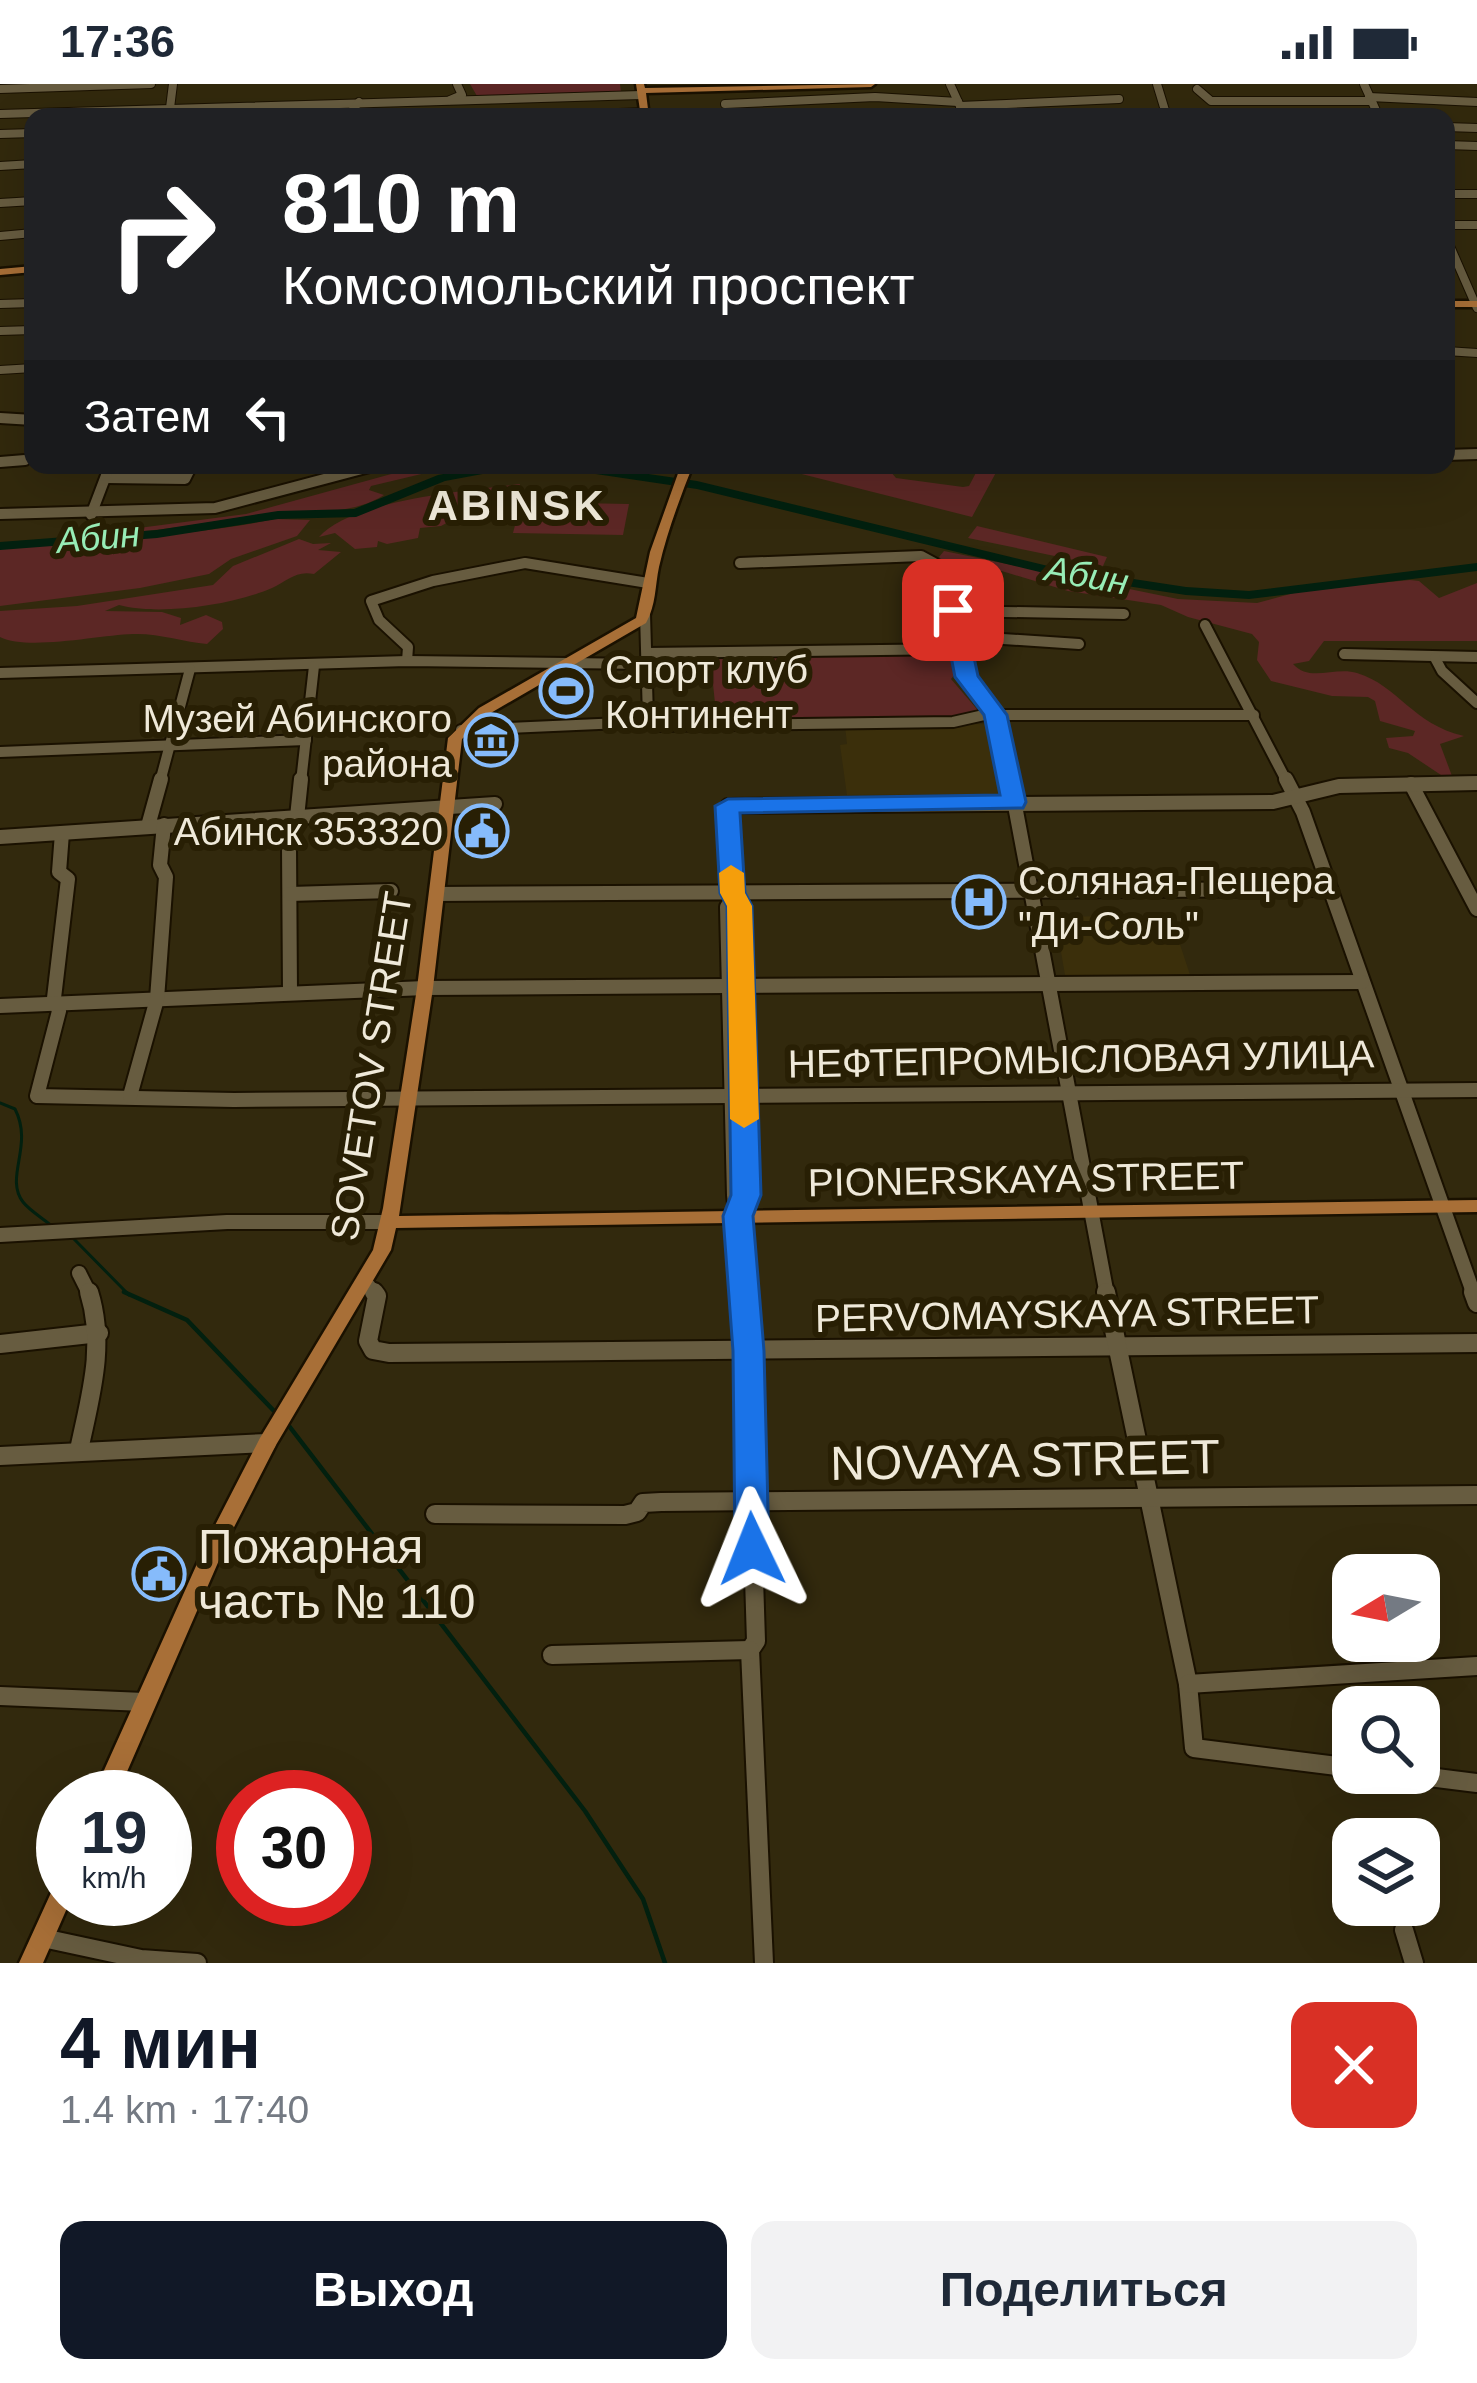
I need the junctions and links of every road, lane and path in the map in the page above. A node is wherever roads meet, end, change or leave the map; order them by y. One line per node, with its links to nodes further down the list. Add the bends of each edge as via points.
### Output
1 (151, 84): 8 (street)
2 (173, 84): 19 (street)
3 (457, 84): 13 (street, via 462,95)
4 (871, 84): 10 (main road)
5 (950, 84): 18 (street)
6 (1364, 84): 12 (street)
7 (1308, 88): 14 (street)
8 (0, 89)
9 (1197, 89): 14 (street, via 1211,101)
10 (640, 90): 13 (street)
11 (1120, 99): 18 (street)
12 (1370, 99): 14 (street); 16 (street); 23 (street)
13 (453, 101): 15 (street); 21 (street)
14 (1314, 101)
15 (359, 102): 19 (street); 20 (street)
16 (1477, 102)
17 (725, 104): 18 (street)
18 (959, 104): 22 (street)
19 (170, 108)
20 (355, 108)
21 (456, 108)
22 (961, 108)
23 (1374, 108)
24 (1473, 146): 25 (street)
25 (1477, 160)
26 (1455, 256): 27 (street)
27 (1460, 266): 28 (street); 29 (street)
28 (1477, 267)
29 (1476, 305)
30 (107, 474): 34 (street)
31 (188, 474): 34 (street)
32 (343, 474): 36 (street, via 215,508)
33 (683, 474): 38 (main road)
34 (106, 478): 36 (street)
35 (0, 514): 36 (street)
36 (92, 515)
37 (740, 563): 39 (street, via 932,559)
38 (648, 583): 40 (main road); 49 (street, via 525,563 371,601 408,647)
39 (953, 610): 41 (street); 43 (street)
40 (645, 614): 47 (street); 50 (main road)
41 (1124, 614)
42 (1205, 625): 56 (street)
43 (959, 643): 44 (street); 47 (street); 55 (street, via 972,687)
44 (1079, 644)
45 (1344, 654): 48 (street)
46 (1477, 657): 48 (street)
47 (646, 658): 50 (street); 57 (street)
48 (1436, 658): 54 (street)
49 (407, 661): 50 (street); 51 (street)
50 (570, 662): 58 (main road)
51 (314, 666): 52 (street); 59 (street)
52 (190, 669): 53 (street); 60 (street)
53 (1, 677)
54 (1477, 703)
55 (995, 715): 56 (street); 57 (street, via 907,723); 65 (street)
56 (1254, 715): 64 (street)
57 (644, 722): 58 (street)
58 (461, 730): 67 (main road, SOVETOV STREET)
59 (306, 740): 60 (street); 68 (street)
60 (167, 746): 61 (street); 70 (street)
61 (0, 752)
62 (1477, 783): 63 (street)
63 (1411, 784): 64 (street, via 1339,786); 80 (street)
64 (1294, 799): 65 (street); 74 (street)
65 (1014, 802): 75 (street); 79 (street, via 728,806)
66 (495, 804): 67 (street)
67 (446, 808): 68 (street); 78 (main road, SOVETOV STREET)
68 (297, 817): 69 (street)
69 (164, 825): 70 (street); 86 (street)
70 (148, 826): 71 (street)
71 (62, 833): 72 (street); 87 (street, via 59,872 68,879)
72 (0, 837)
73 (289, 847): 77 (street)
74 (1329, 889): 75 (street); 81 (street)
75 (1031, 891): 79 (street); 83 (street)
76 (391, 892): 77 (street)
77 (290, 894): 85 (street)
78 (436, 894): 79 (street); 84 (main road, SOVETOV STREET)
79 (733, 895): 82 (street, via 740,906)
80 (1477, 909)
81 (1362, 982): 83 (street); 89 (street)
82 (736, 987): 83 (street); 84 (street); 93 (street)
83 (1049, 987): 91 (street)
84 (425, 988): 85 (street); 94 (main road, SOVETOV STREET)
85 (290, 992): 86 (street)
86 (157, 999): 87 (street); 92 (street)
87 (57, 1004): 88 (street); 92 (street, НЕФТЕПРОМЫСЛОВАЯ УЛИЦА, via 37,1096)
88 (0, 1006)
89 (1399, 1088): 90 (street, НЕФТЕПРОМЫСЛОВАЯ УЛИЦА); 91 (street, НЕФТЕПРОМЫСЛОВАЯ УЛИЦА); 96 (street)
90 (1477, 1090)
91 (1071, 1094): 93 (street, НЕФТЕПРОМЫСЛОВАЯ УЛИЦА); 97 (street)
92 (130, 1096): 94 (street, НЕФТЕПРОМЫСЛОВАЯ УЛИЦА)
93 (738, 1096): 94 (street, НЕФТЕПРОМЫСЛОВАЯ УЛИЦА); 98 (street, via 746,1195)
94 (407, 1097): 99 (main road, SOVETOV STREET)
95 (1477, 1206): 96 (main road, PIONERSKAYA STREET)
96 (1442, 1207): 97 (main road, PIONERSKAYA STREET); 103 (street)
97 (1090, 1211): 98 (main road, PIONERSKAYA STREET); 107 (street)
98 (738, 1216): 99 (main road, PIONERSKAYA STREET); 108 (street)
99 (390, 1222): 100 (street, PIONERSKAYA STREET); 102 (main road, SOVETOV STREET)
100 (0, 1235)
101 (79, 1273): 104 (street, via 93,1293)
102 (365, 1283): 108 (street, PERVOMAYSKAYA STREET, via 377,1296 368,1341 379,1352); 109 (main road, SOVETOV STREET)
103 (1477, 1303)
104 (99, 1333): 106 (street); 110 (street)
105 (1477, 1343): 107 (street, PERVOMAYSKAYA STREET)
106 (0, 1344)
107 (1117, 1349): 108 (street, PERVOMAYSKAYA STREET); 113 (street)
108 (748, 1351): 114 (street)
109 (267, 1443): 110 (street); 121 (main road, SOVETOV STREET)
110 (79, 1450): 111 (street)
111 (0, 1456)
112 (1477, 1495): 113 (street, NOVAYA STREET)
113 (1149, 1498): 114 (street, NOVAYA STREET); 119 (street)
114 (750, 1503): 115 (street, NOVAYA STREET, via 643,1503 625,1515); 116 (street)
115 (435, 1514)
116 (750, 1650): 117 (street); 131 (street)
117 (552, 1655)
118 (1477, 1666): 119 (street)
119 (1188, 1684): 122 (street, via 1194,1748)
120 (0, 1696): 121 (street)
121 (144, 1702): 123 (main road, SOVETOV STREET)
122 (1332, 1765)
123 (115, 1770)
124 (1440, 1778): 125 (street)
125 (1477, 1783)
126 (48, 1926): 128 (main road)
127 (1404, 1930): 132 (street)
128 (43, 1937): 129 (main road); 130 (street)
129 (32, 1963)
130 (197, 1963)
131 (764, 1963)
132 (1414, 1963)

